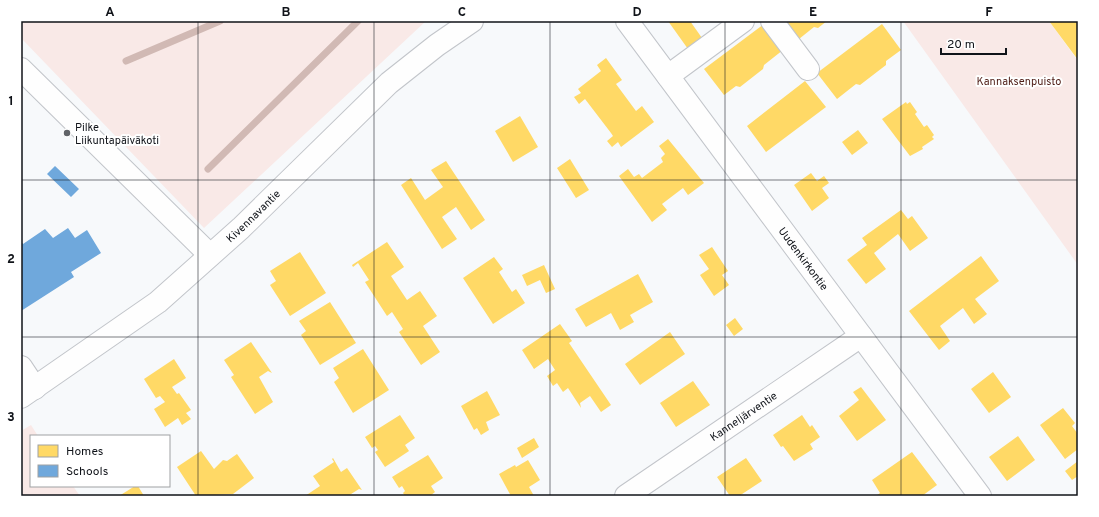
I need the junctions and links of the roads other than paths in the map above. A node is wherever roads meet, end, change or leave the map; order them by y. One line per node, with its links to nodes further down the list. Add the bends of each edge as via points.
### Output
1 (472, 21): 8 (street, Kivennavantie, via 389,83)
2 (627, 21): 7 (street, Uudenkirkontie)
3 (743, 21): 7 (street)
4 (772, 21): 6 (street)
5 (21, 69): 8 (street)
6 (808, 69)
7 (668, 76): 9 (street, Uudenkirkontie)
8 (210, 255): 11 (street, Kivennavantie, via 158,302)
9 (861, 336): 12 (street, Kanneljärventie); 13 (street, Uudenkirkontie)
10 (21, 367): 11 (street)
11 (28, 392)
12 (626, 496)
13 (980, 496)

